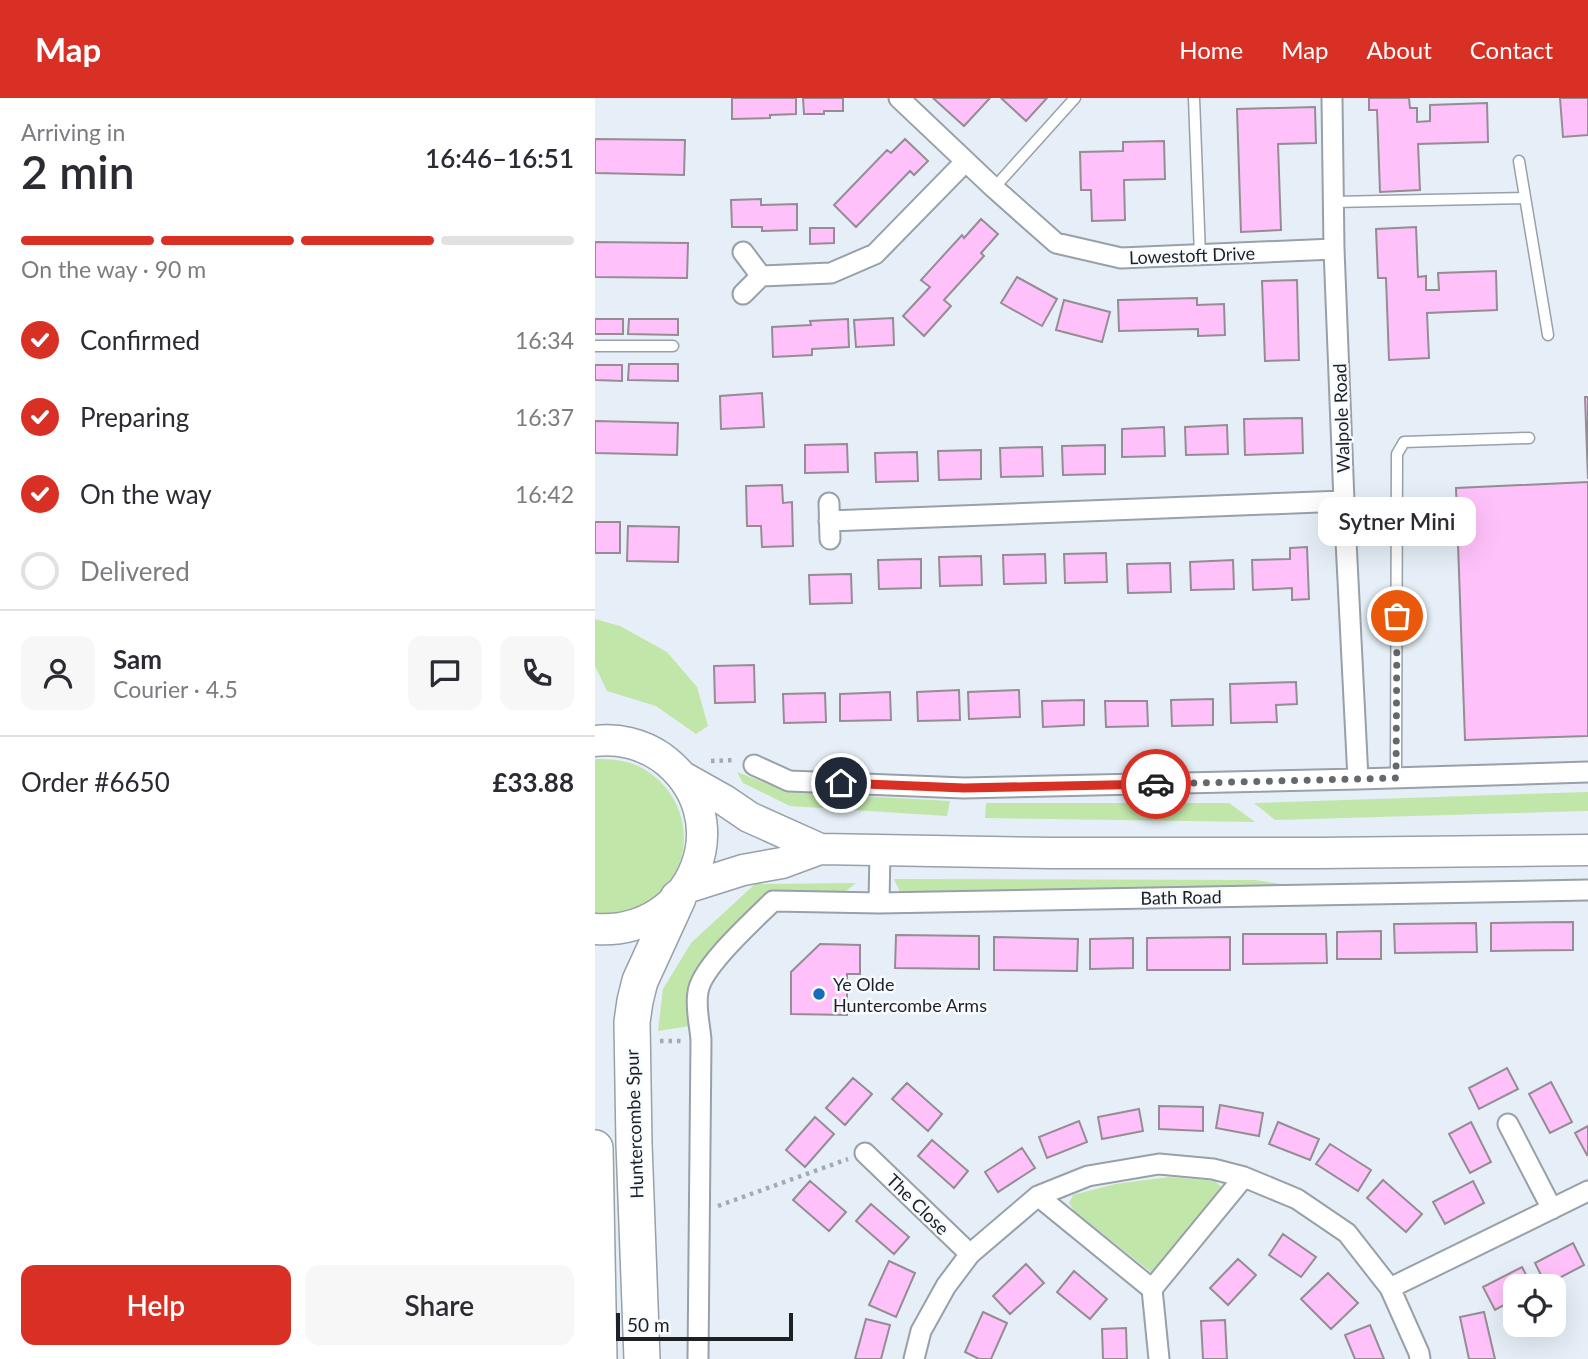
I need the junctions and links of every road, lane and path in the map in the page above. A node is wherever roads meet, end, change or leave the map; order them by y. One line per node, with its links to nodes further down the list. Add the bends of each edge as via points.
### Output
1 (899, 98): 6 (street, Lowestoft Drive)
2 (1075, 98): 7 (lane)
3 (1194, 98): 12 (lane)
4 (1332, 98): 9 (street, Walpole Road)
5 (1519, 161): 8 (lane)
6 (965, 162): 7 (street, Lowestoft Drive); 13 (street, via 875,254 831,273)
7 (994, 188): 12 (street, Lowestoft Drive, via 1056,243 1121,258)
8 (1525, 198): 9 (lane); 15 (lane)
9 (1333, 202): 10 (street, Walpole Road)
10 (1334, 249): 12 (street, Lowestoft Drive); 19 (street, Walpole Road)
11 (743, 252): 13 (street)
12 (1200, 255)
13 (761, 276): 14 (street)
14 (743, 294)
15 (1548, 335)
16 (595, 345): 17 (lane)
17 (673, 346)
18 (1529, 438): 25 (lane, via 1404,442 1397,454)
19 (1344, 501): 20 (street); 26 (street, Walpole Road)
20 (829, 521)
21 (603, 736): 24 (main road, via 656,753)
22 (754, 765): 26 (street, via 789,781 964,788)
23 (1588, 772): 25 (street)
24 (683, 777): 27 (main road, via 749,817); 31 (main road, via 698,808 702,839 695,872)
25 (1396, 778): 26 (street)
26 (1358, 779)
27 (820, 849): 29 (main road); 31 (main road)
28 (1588, 850): 29 (main road)
29 (880, 851): 32 (street)
30 (1588, 890): 32 (street, Bath Road)
31 (682, 893): 33 (main road, via 658,914 636,925); 46 (highway, Huntercombe Spur, via 640,981 632,1022)
32 (879, 903): 41 (street, Bath Road, via 773,901 701,980)
33 (595, 929)
34 (1508, 1124): 40 (street)
35 (595, 1148): 45 (highway)
36 (865, 1153): 41 (path); 42 (street, The Close)
37 (1244, 1177): 39 (street, via 1159,1164 1088,1176); 43 (street, via 1297,1199 1347,1233); 44 (street)
38 (1588, 1191): 40 (street)
39 (1038, 1196): 42 (street); 44 (street)
40 (1552, 1209): 43 (street)
41 (700, 1213): 47 (street)
42 (970, 1254): 48 (street, via 921,1331)
43 (1390, 1288): 50 (street)
44 (1152, 1289): 49 (street)
45 (599, 1359)
46 (642, 1359)
47 (698, 1359)
48 (914, 1359)
49 (1159, 1359)
50 (1420, 1359)

